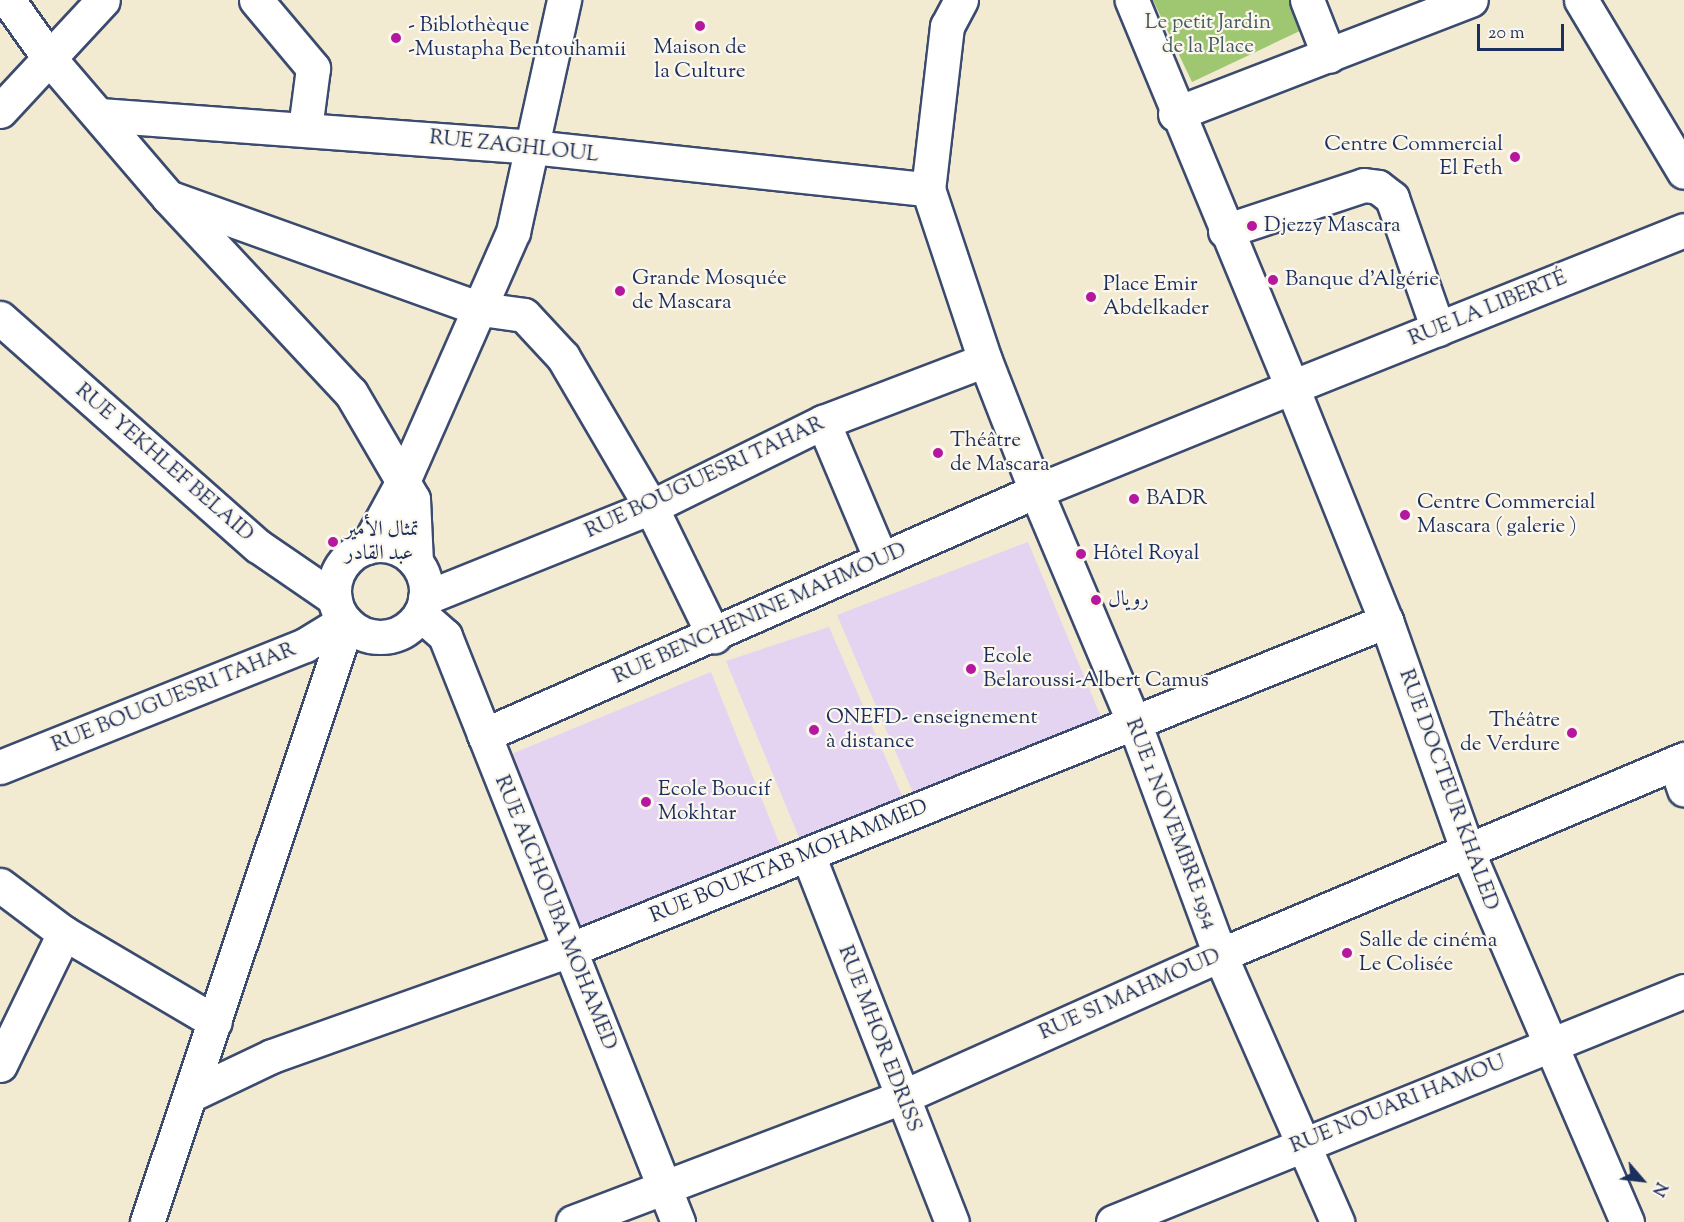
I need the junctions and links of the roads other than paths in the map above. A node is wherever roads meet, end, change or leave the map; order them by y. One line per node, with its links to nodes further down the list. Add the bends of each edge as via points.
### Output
1 (8, 0): 11 (street)
2 (103, 0): 11 (street)
3 (256, 0): 15 (street, via 313,68)
4 (564, 0): 16 (street)
5 (961, 0): 18 (street, via 947,26)
6 (1132, 0): 13 (street, RUE DOCTEUR KHALED)
7 (1307, 0): 10 (street)
8 (1471, 0): 10 (street)
9 (1581, 0): 17 (street)
10 (1329, 56): 13 (street)
11 (49, 58): 12 (street); 14 (street)
12 (0, 111)
13 (1174, 114): 20 (street, RUE DOCTEUR KHALED)
14 (99, 115): 15 (street, RUE ZAGHLOUL); 19 (street)
15 (305, 129): 16 (street, RUE ZAGHLOUL)
16 (532, 147): 18 (street, RUE ZAGHLOUL); 22 (street, via 513,232)
17 (1684, 172)
18 (928, 189): 25 (street, RUE 1 NOVEMBRE 1954)
19 (168, 197): 22 (street); 28 (street, via 351,393)
20 (1225, 231): 24 (street, via 1364,185 1378,188 1392,198); 26 (street, RUE DOCTEUR KHALED)
21 (1684, 231): 24 (street, RUE LA LIBERTÉ)
22 (481, 309): 28 (street); 30 (street, via 524,315 563,357)
23 (0, 318): 35 (street, RUE YEKHLEF BELAID)
24 (1438, 329): 26 (street, RUE LA LIBERTÉ)
25 (985, 360): 27 (street, RUE BOUGUESRI TAHAR); 29 (street, RUE 1 NOVEMBRE 1954)
26 (1292, 387): 29 (street, RUE LA LIBERTÉ); 36 (street, RUE DOCTEUR KHALED)
27 (823, 422): 30 (street, RUE BOUGUESRI TAHAR); 32 (street)
28 (404, 479): 31 (street); 33 (street, via 418,520)
29 (1036, 491): 32 (street, RUE BENCHENINE MAHMOUD); 38 (street, RUE 1 NOVEMBRE 1954)
30 (651, 507): 34 (street, RUE BOUGUESRI TAHAR); 37 (street)
31 (367, 547): 33 (street, via 399,549); 35 (street, via 338,573)
32 (882, 559): 37 (street, RUE BENCHENINE MAHMOUD)
33 (416, 562): 34 (street)
34 (422, 606): 35 (street, via 411,625 386,637 365,635); 39 (street, RUE AICHOUBA MOHAMED, via 445,636)
35 (342, 615): 40 (street, RUE BOUGUESRI TAHAR, via 306,645); 49 (street)
36 (1386, 621): 38 (street, RUE BOUKTAB MOHAMMED); 42 (street, RUE DOCTEUR KHALED)
37 (714, 636): 39 (street, RUE BENCHENINE MAHMOUD)
38 (1135, 725): 43 (street, RUE BOUKTAB MOHAMMED); 47 (street, RUE 1 NOVEMBRE 1954)
39 (484, 735): 46 (street, RUE AICHOUBA MOHAMED)
40 (0, 767)
41 (1681, 770): 42 (street, RUE SI MAHMOUD)
42 (1468, 852): 47 (street, RUE SI MAHMOUD); 50 (street, RUE DOCTEUR KHALED)
43 (808, 855): 46 (street, RUE BOUKTAB MOHAMMED); 53 (street, RUE MHOR EDRISS)
44 (0, 885): 45 (street)
45 (64, 933): 49 (street); 51 (street)
46 (570, 950): 52 (street, RUE BOUKTAB MOHAMMED, via 272,1056); 55 (street, RUE AICHOUBA MOHAMED)
47 (1220, 955): 53 (street, RUE SI MAHMOUD); 54 (street, RUE 1 NOVEMBRE 1954)
48 (1684, 991): 50 (street, RUE NOUARI HAMOU)
49 (215, 1022): 52 (street)
50 (1547, 1044): 54 (street, RUE NOUARI HAMOU); 62 (street, RUE DOCTEUR KHALED)
51 (0, 1065)
52 (190, 1095): 56 (street)
53 (902, 1097): 55 (street, RUE SI MAHMOUD); 59 (street, RUE MHOR EDRISS)
54 (1304, 1144): 60 (street, RUE NOUARI HAMOU); 61 (street, RUE 1 NOVEMBRE 1954)
55 (665, 1187): 57 (street, RUE SI MAHMOUD); 58 (street, RUE AICHOUBA MOHAMED)
56 (147, 1222)
57 (573, 1222)
58 (678, 1222)
59 (952, 1222)
60 (1113, 1222)
61 (1336, 1222)
62 (1627, 1222)

